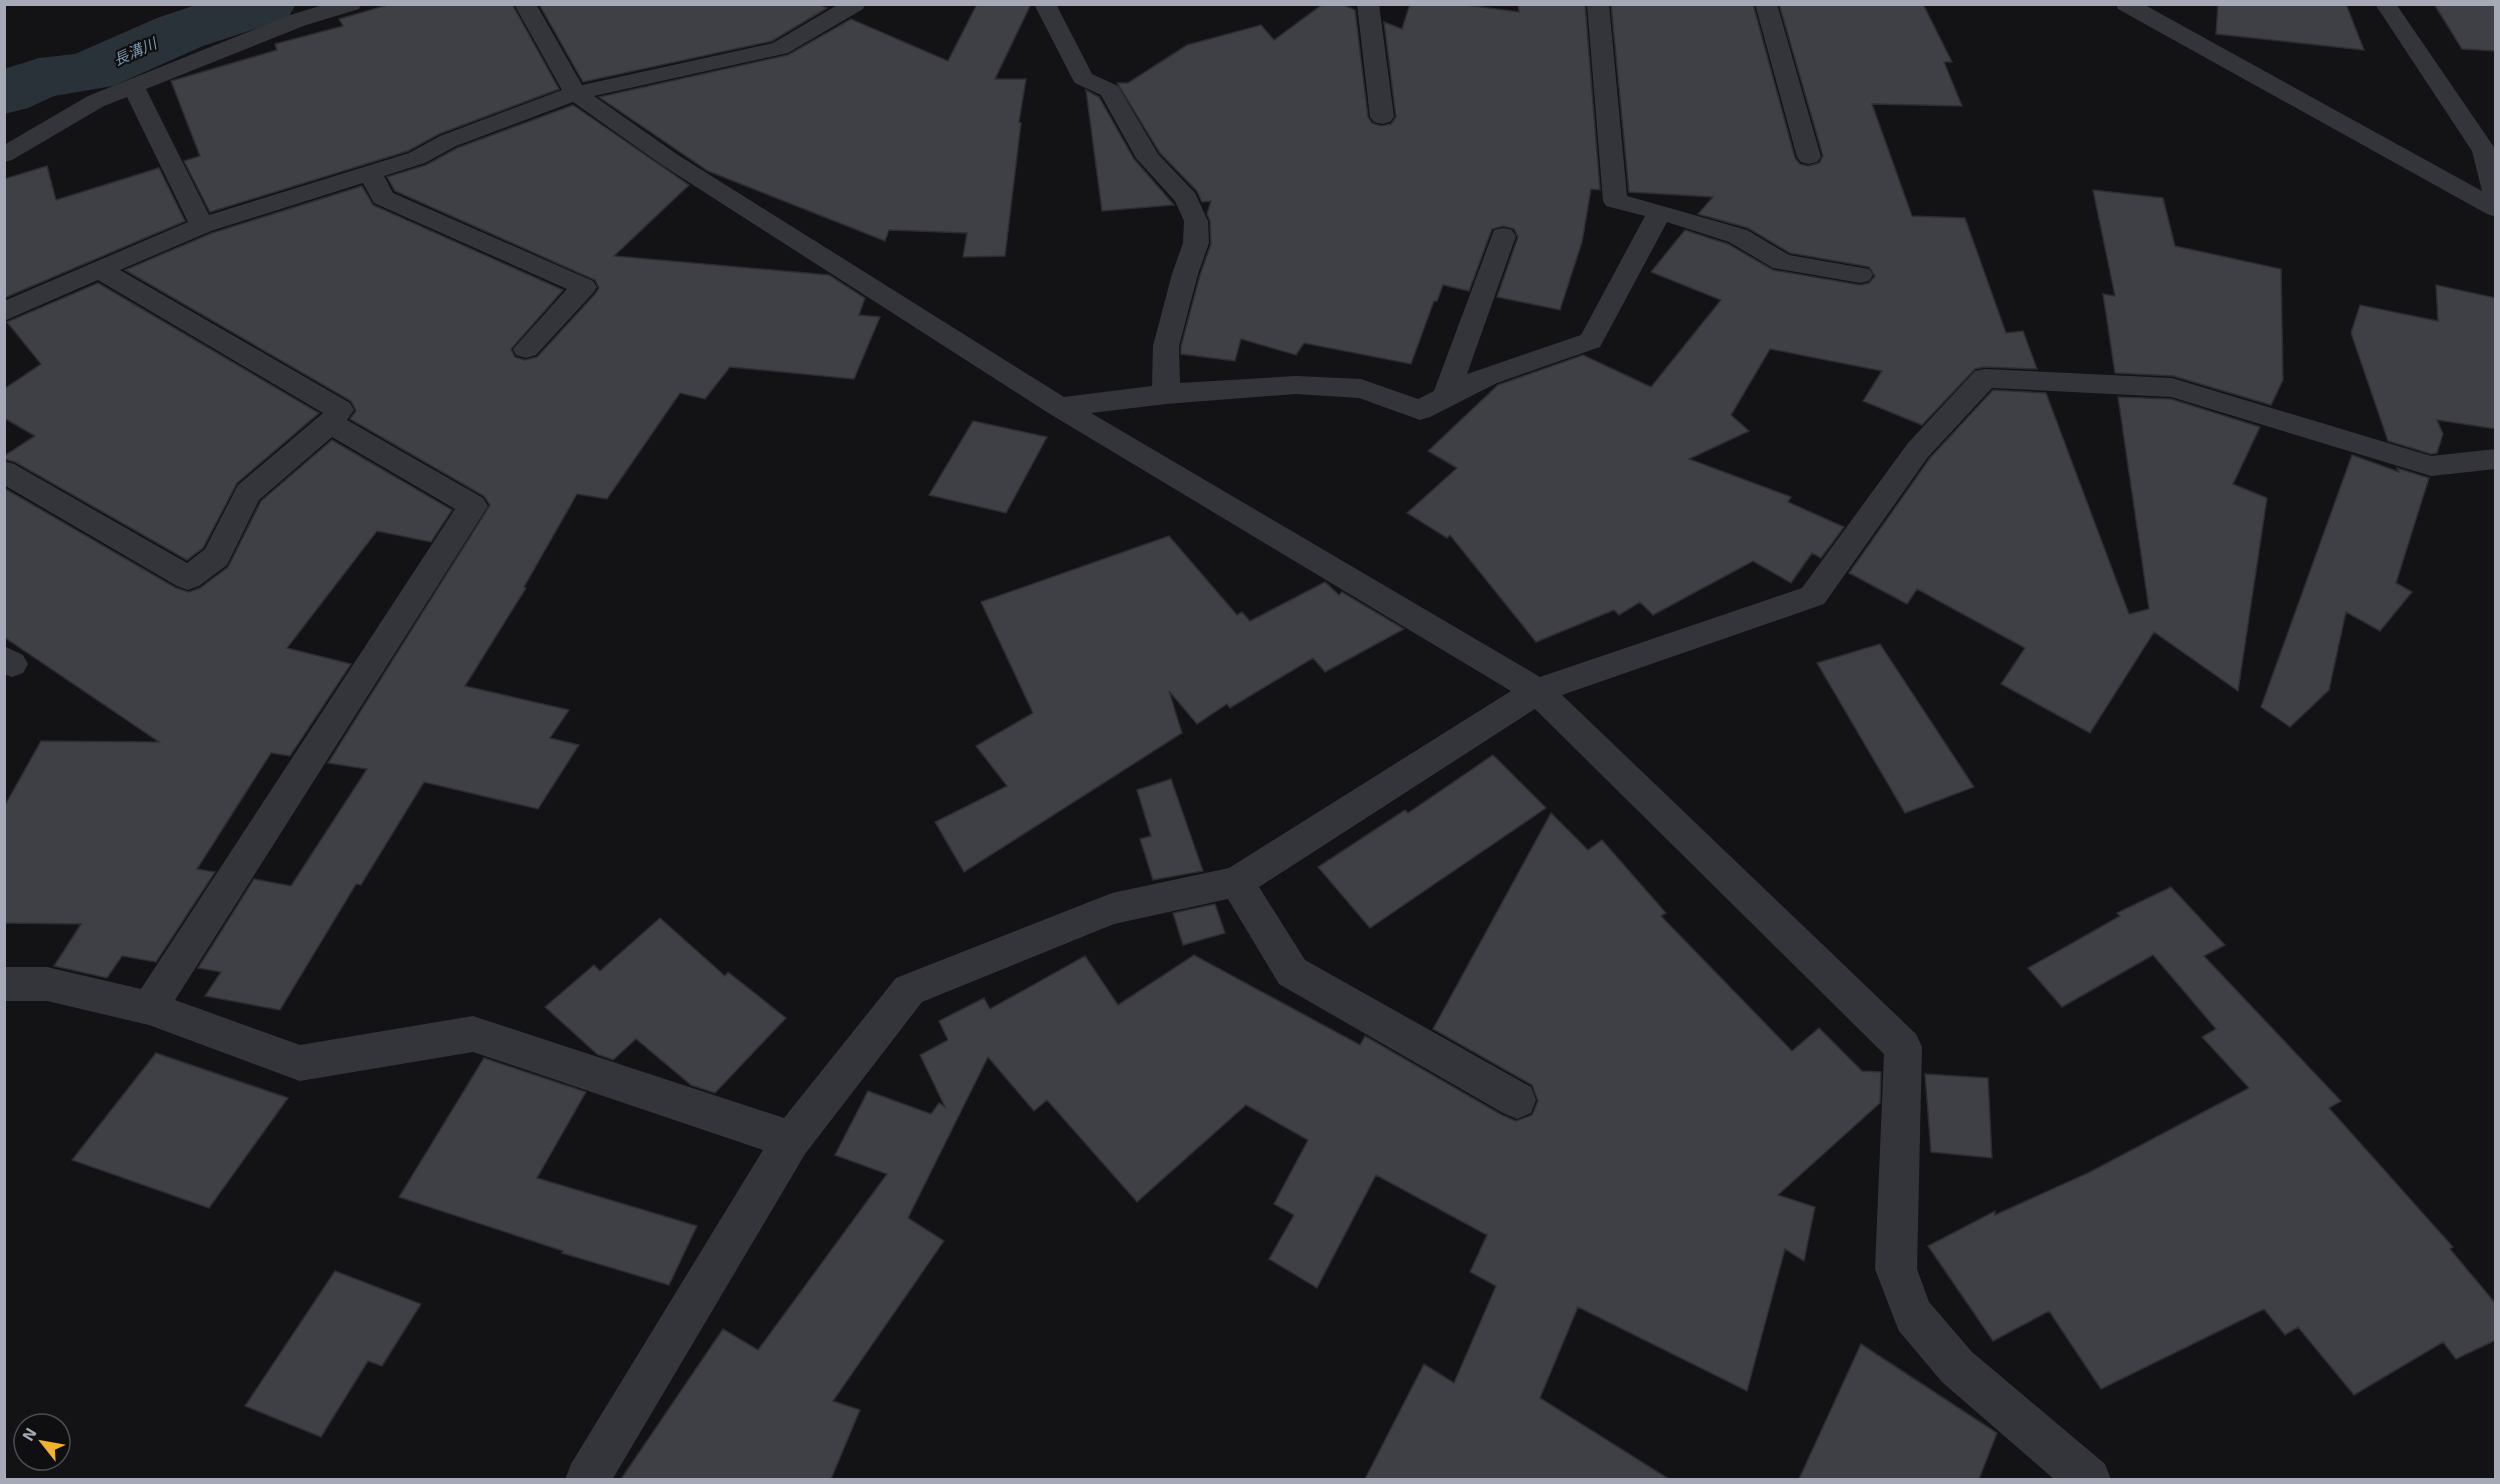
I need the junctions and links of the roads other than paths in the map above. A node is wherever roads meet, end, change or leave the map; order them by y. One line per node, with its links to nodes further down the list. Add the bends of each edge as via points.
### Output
1 (351, 4): 10 (street, via 298,20)
2 (525, 4): 11 (street)
3 (855, 4): 11 (street, via 780,48)
4 (1045, 4): 26 (street, via 1083,78 1110,91 1148,158 1186,198 1196,222 1196,243 1166,346)
5 (1368, 4): 12 (street)
6 (1598, 4): 19 (street, via 1615,201)
7 (1766, 4): 15 (street)
8 (2126, 4): 18 (street)
9 (2385, 4): 13 (street)
10 (134, 86): 14 (street, via 96,101); 20 (street)
11 (575, 93): 16 (street, via 448,141 417,158); 28 (street, via 670,160)
12 (1382, 117)
13 (2490, 152): 17 (street)
14 (4, 155)
15 (1809, 157)
16 (370, 173): 20 (street); 25 (street, via 383,198 584,287)
17 (2496, 200)
18 (2496, 209)
19 (1660, 212): 23 (street, via 1738,236 1782,262); 27 (street, via 1591,341 1488,376)
20 (201, 225): 22 (street)
21 (1503, 236): 27 (street)
22 (99, 269): 24 (street); 29 (street, via 340,410)
23 (1860, 275)
24 (4, 312)
25 (526, 350)
26 (1166, 394): 27 (street, via 1296,385 1361,389 1420,410); 28 (street)
27 (1446, 396)
28 (1060, 407): 32 (street)
29 (330, 423): 31 (street, via 248,493 216,557 188,578); 35 (street, via 473,506)
30 (2496, 459): 32 (street, via 2431,466 2172,388 1985,378 1918,450 1813,596)
31 (4, 471)
32 (1537, 691): 33 (street); 39 (street, via 1903,1047 1896,1269 1914,1316 1957,1367)
33 (1238, 882): 36 (street, via 1292,972); 37 (street, via 1112,909 909,990)
34 (4, 984): 35 (street, via 47,984)
35 (149, 1008): 37 (street, via 300,1063 473,1034)
36 (1517, 1100)
37 (791, 1140): 38 (street)
38 (586, 1479)
39 (2089, 1479)

